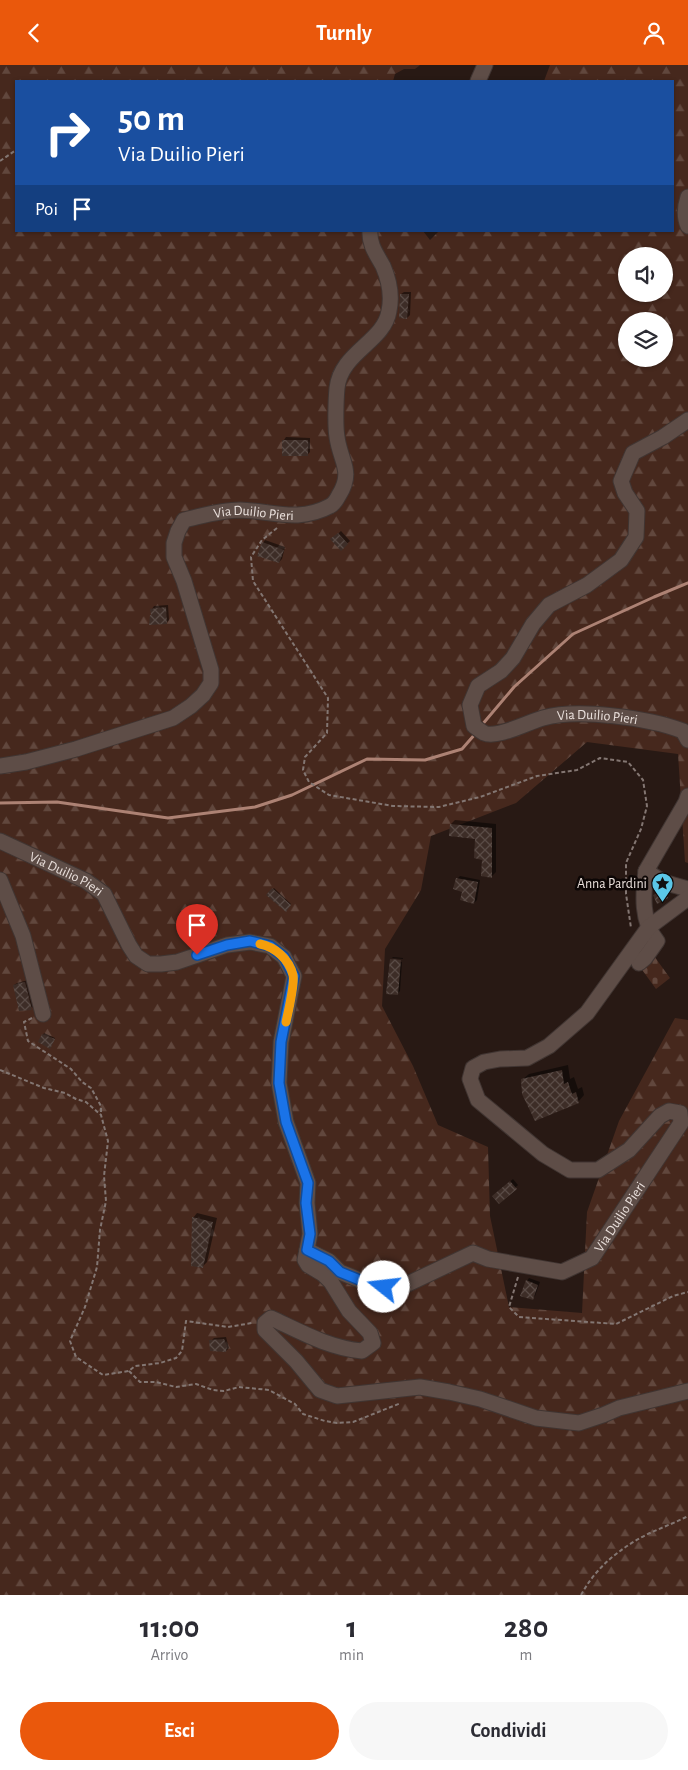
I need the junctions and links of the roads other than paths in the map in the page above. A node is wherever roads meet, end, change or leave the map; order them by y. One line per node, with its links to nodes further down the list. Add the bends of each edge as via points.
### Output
1 (485, 65): 2 (street)
2 (478, 80)
3 (688, 197): 4 (street, via 685,206)
4 (688, 226)
5 (370, 232): 8 (street, Via Duilio Pieri, via 373,249 384,268 390,289 390,310 384,328 354,354 337,386 337,437 347,477 340,494 332,505 313,513 290,516 238,510 214,513 184,520 178,531 174,557 211,670 211,683 203,695 173,718 119,737)
6 (688, 420): 7 (street, Via Duilio Pieri, via 633,453 621,481 637,511 636,537 620,559 587,585 549,605 533,624 513,658 501,671 478,686 470,705 480,730 500,733 544,718 579,713 663,724 683,731)
7 (688, 740)
8 (0, 767)
9 (688, 796): 11 (street)
10 (0, 841): 17 (street, Via Duilio Pieri, via 86,881 104,894 129,945 136,956 148,964 177,962 227,945 250,941 270,946 284,957 294,976 281,1042 279,1083 286,1122 308,1183 306,1203 310,1234)
11 (646, 871): 13 (street, Via Duilio Pieri); 14 (street, via 643,890)
12 (0, 880): 16 (street, via 23,936)
13 (688, 895): 14 (street, Via Duilio Pieri)
14 (649, 927): 15 (street, via 657,941); 17 (street, Via Duilio Pieri, via 587,1013 550,1046 527,1058 484,1062 473,1068 470,1079 478,1100 543,1154 570,1170 598,1170 629,1150 660,1116 669,1111 680,1113 681,1123 592,1258 562,1272 488,1259 473,1253 397,1289 372,1285 340,1272 329,1261)
15 (639, 963)
16 (43, 1014)
17 (307, 1250): 18 (street, via 305,1260 308,1265 331,1282 349,1311 370,1333 373,1343 362,1351 347,1350 271,1318 265,1323 264,1330 296,1361 320,1391 337,1396 420,1387 499,1405 536,1418 578,1423 619,1408)
18 (688, 1391)

